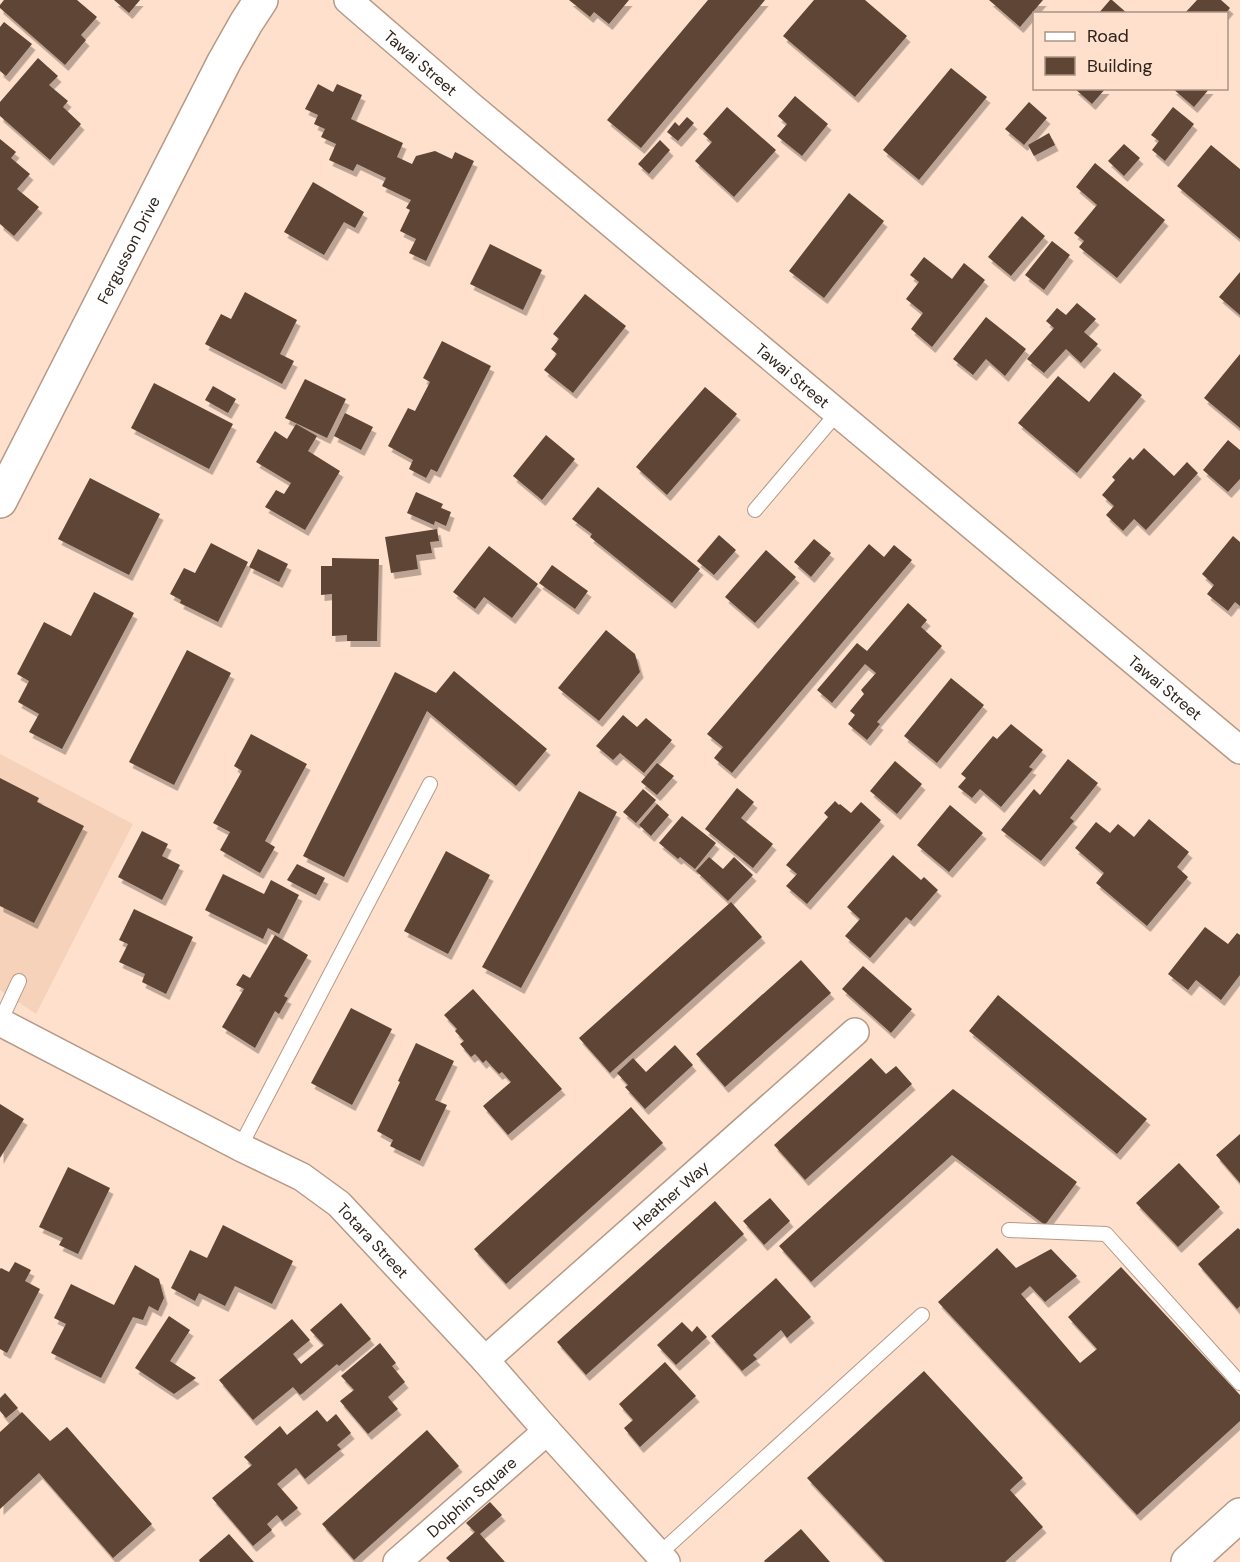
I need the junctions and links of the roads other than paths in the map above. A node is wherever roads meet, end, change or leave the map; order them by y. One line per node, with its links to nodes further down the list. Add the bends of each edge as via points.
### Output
1 (261, 0): 4 (main road, Fergusson Drive, via 224,62)
2 (348, 0): 3 (street, Tawai Street)
3 (838, 412): 5 (lane); 6 (street, Tawai Street)
4 (0, 501)
5 (755, 510)
6 (1240, 750)
7 (430, 784): 11 (lane)
8 (20, 981): 9 (lane)
9 (0, 1022): 11 (street, Totara Street)
10 (855, 1032): 14 (street, Heather Way)
11 (240, 1147): 14 (street, Totara Street, via 302,1177 339,1204)
12 (1009, 1230): 15 (lane, via 1106,1234)
13 (922, 1315): 18 (lane)
14 (485, 1360): 16 (street, Totara Street)
15 (1240, 1383)
16 (547, 1431): 18 (street, Totara Street); 19 (street, Dolphin Square)
17 (1240, 1515): 20 (main road)
18 (662, 1558)
19 (397, 1562)
20 (1188, 1562)

